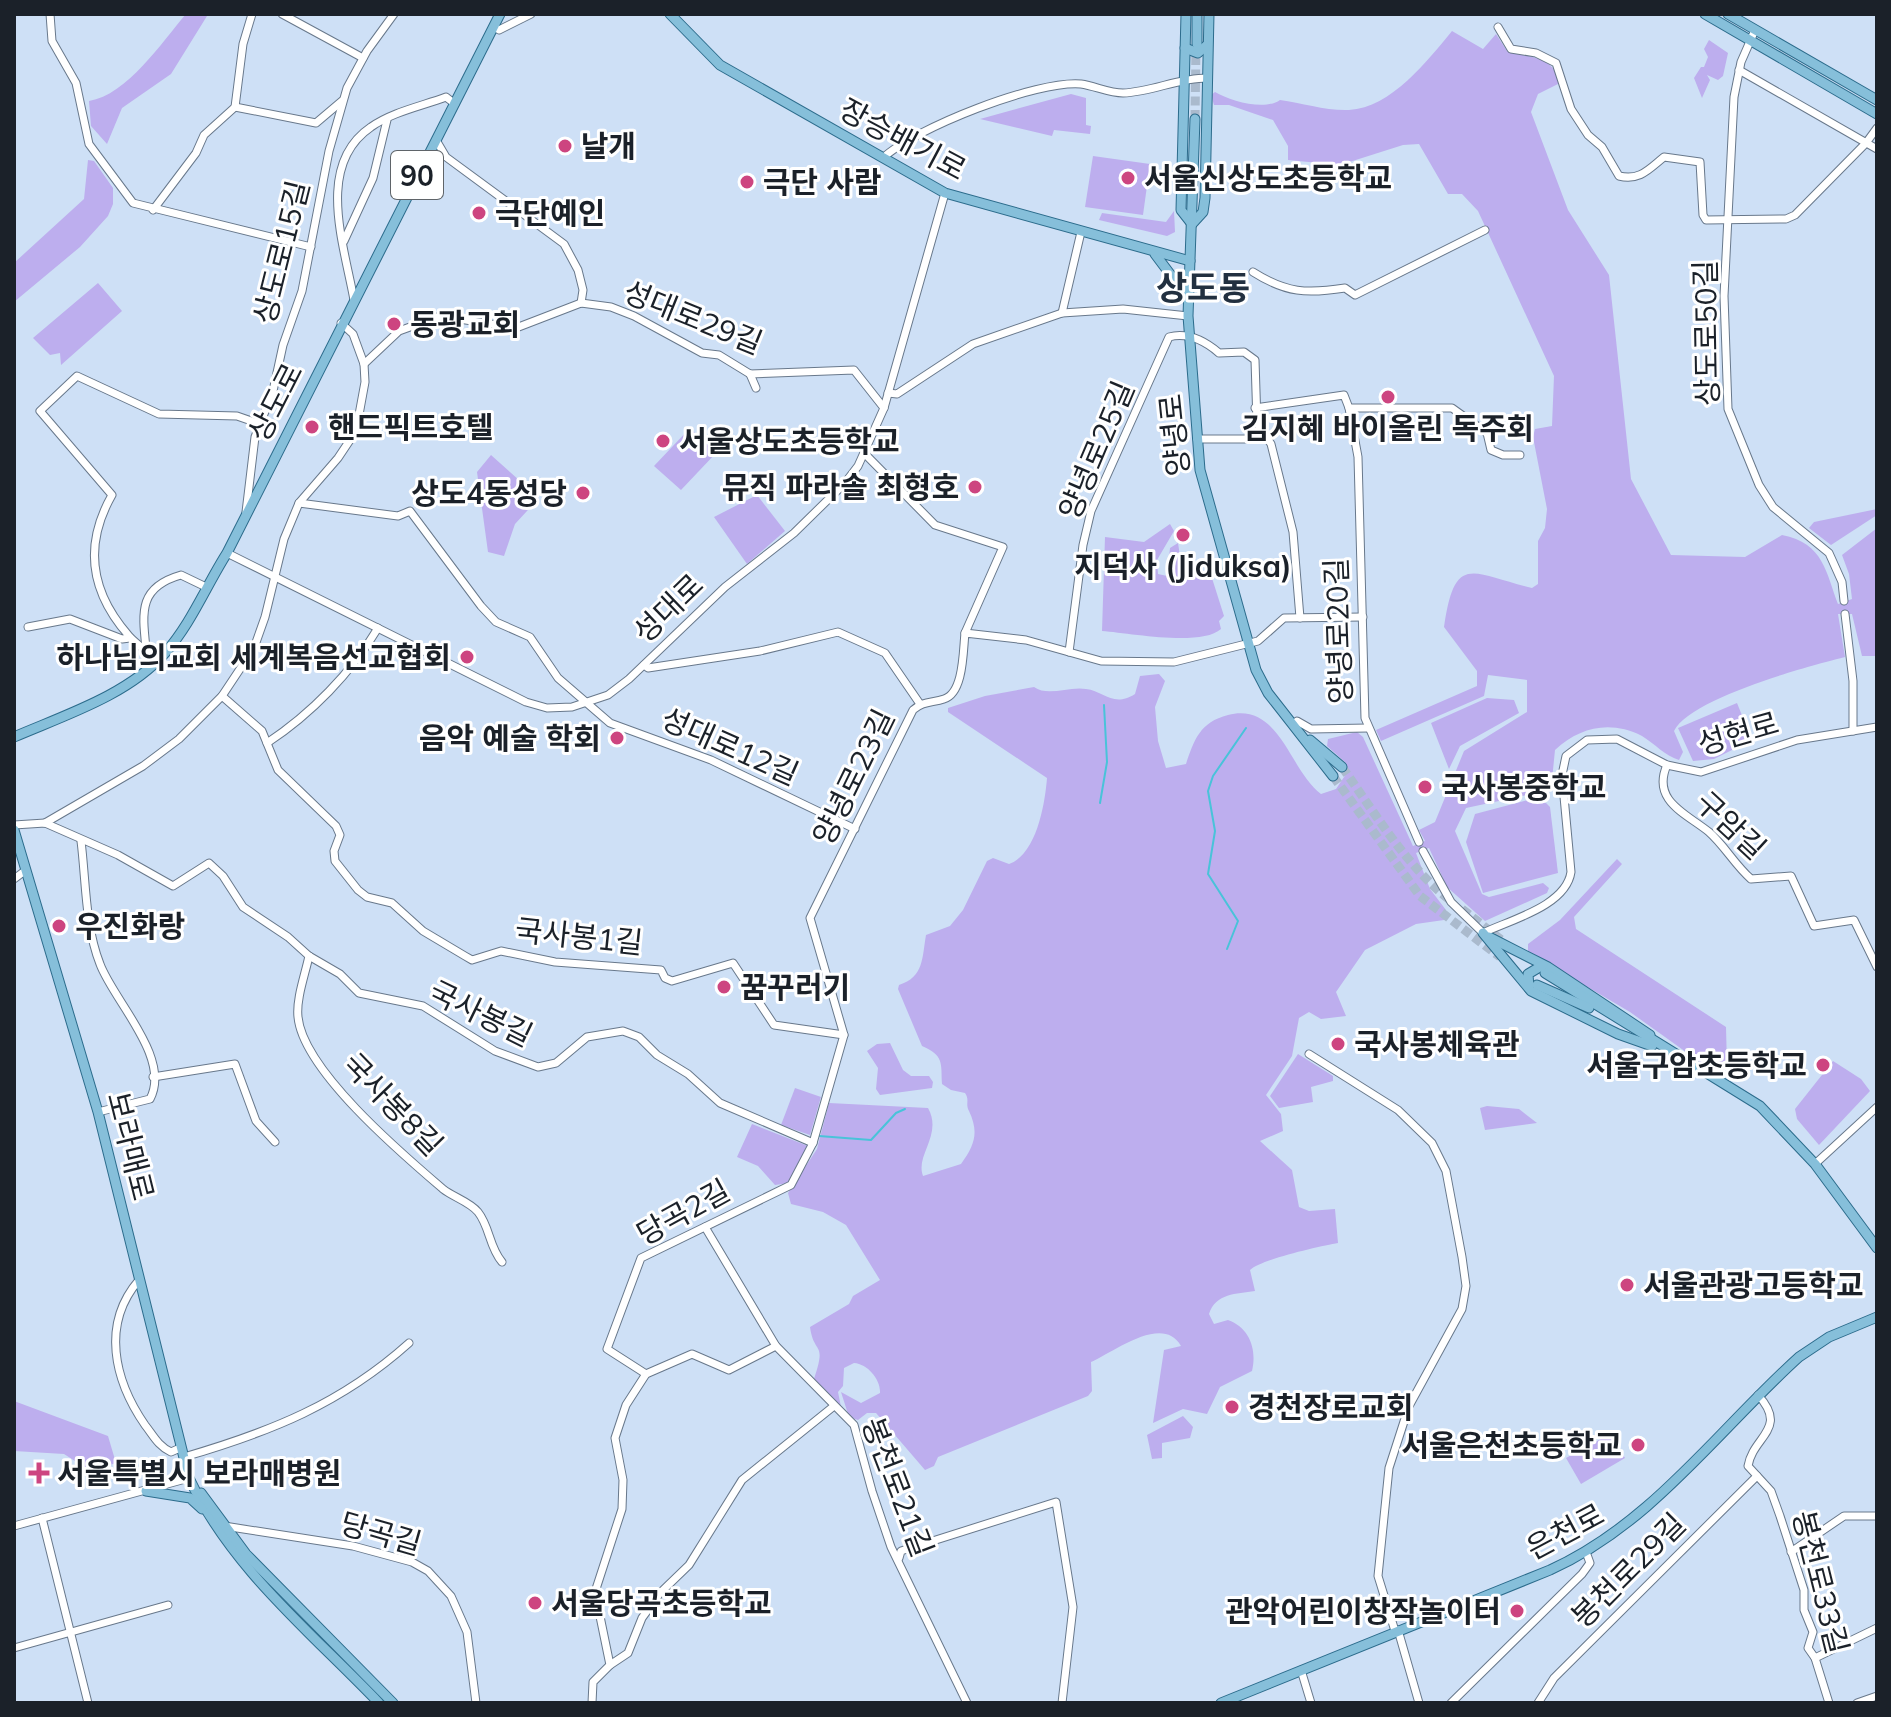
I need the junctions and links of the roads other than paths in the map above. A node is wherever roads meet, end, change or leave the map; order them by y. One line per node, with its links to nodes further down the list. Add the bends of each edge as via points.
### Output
1 (50, 14): 40 (street, via 52,41 76,83 89,144 133,203)
2 (252, 14): 26 (street)
3 (282, 14): 19 (street)
4 (394, 14): 19 (street, 상도로15길)
5 (500, 14): 13 (main road, 상도로 / 90)
6 (531, 14): 13 (street, via 499,30)
7 (670, 14): 36 (main road, 장승배기로, via 720,65)
8 (1186, 14): 18 (main road)
9 (1197, 14): 17 (main road)
10 (1209, 14): 17 (main road)
11 (1705, 14): 16 (main road)
12 (1728, 14): 15 (main road)
13 (494, 27): 25 (main road, 상도로 / 90)
14 (1498, 27): 41 (street, via 1511,49 1556,63 1571,109 1619,176 1644,175 1664,157 1700,162 1703,215 1706,220)
15 (1755, 30): 16 (street, 상도로50길); 24 (main road)
16 (1749, 40): 20 (street, 상도로50길); 29 (main road)
17 (1202, 44): 18 (main road, via 1198,53); 22 (main road)
18 (1185, 48): 21 (main road)
19 (363, 58): 23 (street, 상도로15길)
20 (1739, 70): 34 (street); 41 (street, 상도로50길)
21 (1184, 78): 22 (street); 27 (main road); 36 (street, via 1121,93 1081,84 1057,86 933,124 899,142)
22 (1207, 78): 28 (main road)
23 (343, 100): 26 (street, via 316,123); 37 (street, 상도로15길)
24 (1877, 100)
25 (455, 104): 31 (street, via 446,97); 33 (main road, 상도로 / 90)
26 (235, 107): 40 (street, via 204,135)
27 (1183, 111): 28 (main road, via 1196,105); 42 (main road, via 1181,210)
28 (1205, 111): 42 (main road, via 1205,198 1203,212)
29 (1877, 114)
30 (1195, 119): 42 (main road, 양녕로)
31 (387, 120): 38 (street, via 371,127 345,154); 45 (street, via 373,178)
32 (1877, 128): 34 (street)
33 (436, 140): 51 (main road, 상도로 / 90); 52 (street, via 446,157 564,244 578,270)
34 (1866, 143): 35 (street); 41 (street, via 1795,215)
35 (1877, 149)
36 (883, 158): 39 (main road, 장승배기로)
37 (323, 187): 38 (street); 46 (street, 상도로15길)
38 (337, 188): 45 (street)
39 (945, 193): 44 (main road, 장승배기로); 60 (street, 성대로)
40 (153, 210): 46 (street)
41 (1729, 220): 74 (street, 상도로50길, via 1725,368 1731,419 1773,507 1829,553)
42 (1192, 224): 48 (main road, 양녕로)
43 (1485, 230): 49 (street, via 1355,295 1345,288 1306,294)
44 (1081, 232): 47 (main road, 장승배기로); 53 (street)
45 (344, 241): 51 (street)
46 (311, 247): 64 (street, 상도로15길)
47 (1155, 254): 48 (main road, 장승배기로); 50 (main road)
48 (1190, 261): 50 (main road, 양녕로)
49 (1253, 272)
50 (1188, 298): 54 (main road, 양녕로)
51 (354, 300): 55 (main road, 상도로 / 90)
52 (581, 303): 57 (street, 성대로29길, via 516,328 440,316 399,331); 58 (street, 성대로29길, via 634,316)
53 (1062, 313): 54 (street, via 1123,309); 60 (street, via 973,344 897,394)
54 (1188, 316): 56 (main road, 양녕로)
55 (341, 323): 57 (street, via 353,334); 70 (main road, 상도로 / 90)
56 (1190, 337): 62 (street, via 1219,353 1244,352 1255,360); 66 (main road, 양녕로); 84 (street, 양녕로25길, via 1169,337 1091,511)
57 (364, 364): 69 (street, via 356,431)
58 (750, 374): 59 (street); 61 (street, 성대로29길, via 854,370)
59 (756, 388)
60 (888, 393): 61 (street, 성대로)
61 (884, 408): 67 (street, 성대로)
62 (1255, 408): 63 (street, via 1344,395); 65 (street)
63 (1349, 408): 68 (street, via 1452,408 1487,433 1491,450); 76 (street, 양녕로20길, via 1358,457)
64 (260, 424): 70 (street, 상도로15길); 81 (street, via 237,416 159,414 77,376 40,411 112,495 93,561 97,583)
65 (1265, 435): 66 (street); 77 (street, via 1293,532)
66 (1197, 439): 82 (main road, 양녕로, via 1208,508)
67 (865, 454): 80 (street, 양녕로23길, via 935,525 1003,547); 86 (street, 성대로, via 808,520 725,587)
68 (1520, 455)
69 (299, 503): 72 (street); 88 (street, 성대로12길, via 398,516 410,511 481,606 496,622 530,637 558,678)
70 (246, 513): 71 (main road, 상도로 / 90)
71 (227, 553): 72 (street, 성대로); 73 (main road, 상도로 / 90)
72 (273, 577): 79 (street, 성대로); 87 (street, via 254,648)
73 (206, 587): 83 (street, via 181,575 157,583 147,597); 85 (main road, 상도로 / 90)
74 (1844, 601)
75 (1845, 614): 93 (street)
76 (1363, 617): 77 (street); 92 (street, 양녕로20길)
77 (1300, 618): 82 (street, via 1284,618)
78 (28, 627): 81 (street, via 70,619)
79 (378, 628): 88 (street, 성대로, via 526,702 547,708); 95 (street, via 350,668)
80 (965, 633): 84 (street, via 1026,640); 89 (street, 양녕로23길, via 956,687 943,699)
81 (130, 638): 83 (street)
82 (1247, 644): 84 (street, via 1174,662 1101,661); 90 (main road, 양녕로, via 1266,689)
83 (146, 648): 85 (street)
84 (1069, 652)
85 (158, 661): 94 (main road, 상도로 / 90, via 126,685)
86 (644, 665): 88 (street, 성대로, via 608,695); 89 (street, via 760,651 838,632 885,653)
87 (222, 696): 95 (street, 국사봉1길, via 262,731); 99 (street, via 143,766)
88 (588, 704): 101 (street, 성대로12길, via 610,723 711,760)
89 (920, 704): 101 (street, 양녕로23길)
90 (1295, 724): 92 (street, via 1311,729); 97 (main road, 양녕로); 98 (main road, 양녕로)
91 (1877, 727): 93 (street, 성현로)
92 (1368, 728): 103 (street, 양녕로20길)
93 (1853, 731): 96 (street, 성현로, via 1797,740 1701,772)
94 (14, 737)
95 (267, 743): 113 (street, 국사봉1길, via 272,763 336,826 340,835 335,861 358,890 392,903 423,931 472,960 501,951 595,967 651,967 672,981 733,963 774,1025)
96 (1667, 765): 107 (street, 성현로, via 1617,739 1603,737 1575,746 1566,756 1562,775 1568,882 1547,903); 109 (street, 구암길, via 1664,788 1682,816 1710,833 1751,879 1791,876 1814,926 1854,920)
97 (1342, 767)
98 (1333, 776)
99 (45, 823): 100 (street); 102 (street, 국사봉길)
100 (14, 827): 105 (main road, 보라매로)
101 (855, 829): 113 (street, 양녕로23길, via 810,918)
102 (81, 841): 108 (street, 국사봉길, via 173,886 209,863 243,907); 116 (street, via 98,960 141,1034)
103 (1419, 842)
104 (1423, 851): 107 (street, via 1451,902)
105 (26, 870): 106 (street); 118 (main road, 보라매로)
106 (14, 879)
107 (1483, 933): 110 (main road); 111 (main road)
108 (309, 956): 120 (street, 국사봉길, via 359,993 423,1006 495,1051 538,1067 556,1063 587,1037 623,1031 688,1074 720,1103); 124 (street, 국사봉8길, via 297,1014 307,1047 392,1145 447,1192 476,1209 491,1249)
109 (1877, 967)
110 (1544, 969): 111 (main road, via 1528,974); 112 (main road); 114 (main road, via 1628,1017)
111 (1534, 988): 112 (main road); 114 (main road, via 1618,1034)
112 (1614, 1019): 114 (main road)
113 (844, 1035): 120 (street)
114 (1673, 1052): 121 (main road, via 1760,1106)
115 (1309, 1054): 146 (street, via 1398,1110 1432,1143 1446,1171 1462,1257 1462,1309 1409,1406 1389,1468 1378,1576)
116 (153, 1077): 118 (street, via 150,1099); 119 (street, via 235,1064 256,1121)
117 (1877, 1107): 121 (street)
118 (98, 1112): 125 (main road, 보라매로)
119 (275, 1142)
120 (813, 1143): 122 (street, 당곡2길, via 791,1185)
121 (1815, 1164): 123 (main road)
122 (705, 1227): 128 (street, 봉천로21길); 129 (street, 당곡2길, via 641,1258 607,1349)
123 (1877, 1248)
124 (502, 1262)
125 (139, 1280): 132 (main road, 보라매로); 132 (street, via 121,1306 116,1365 158,1444)
126 (1877, 1317): 130 (main road, 은천로, via 1816,1346)
127 (409, 1343): 132 (street, via 312,1412 259,1435)
128 (776, 1346): 129 (street, via 729,1370 692,1354); 131 (street, 봉천로21길)
129 (646, 1374): 150 (street, via 626,1405 615,1438 622,1509 595,1592)
130 (1758, 1395): 133 (street, via 1771,1419 1748,1460); 142 (main road, 은천로, via 1639,1517)
131 (834, 1406): 143 (street, 봉천로21길, via 854,1425 872,1491); 150 (street, via 742,1480 689,1565 642,1618 628,1653)
132 (182, 1452): 134 (main road, 보라매로)
133 (1757, 1476): 141 (street, 봉천로33길, via 1771,1491); 164 (street, 봉천로29길, via 1554,1678)
134 (189, 1478): 135 (street); 136 (main road, 보라매로); 140 (main road, 보라매로)
135 (146, 1491): 136 (main road, via 190,1498); 138 (street)
136 (205, 1512): 154 (main road, 보라매로, via 259,1582)
137 (1877, 1516): 141 (street, via 1844,1516)
138 (42, 1518): 139 (street); 147 (street)
139 (14, 1526)
140 (224, 1526): 155 (main road, 보라매로, via 268,1578); 156 (street, 당곡길, via 353,1546 428,1571 451,1596 467,1632)
141 (1791, 1552): 149 (street, 봉천로33길, via 1813,1632 1808,1648)
142 (1588, 1556): 146 (main road, 은천로); 163 (street, via 1582,1574)
143 (899, 1558): 158 (street, 봉천로21길); 159 (street, via 901,1551 1056,1502 1073,1607)
144 (168, 1605): 147 (street)
145 (1877, 1628): 149 (street)
146 (1397, 1631): 151 (main road, 은천로); 162 (street)
147 (71, 1634): 148 (street); 153 (street)
148 (14, 1648)
149 (1815, 1658): 165 (street, 봉천로33길)
150 (610, 1665): 157 (street, via 593,1682)
151 (1301, 1670): 160 (main road, 은천로); 161 (street)
152 (1877, 1696): 166 (street)
153 (88, 1703)
154 (379, 1703)
155 (393, 1703)
156 (476, 1703)
157 (592, 1703)
158 (967, 1703)
159 (1062, 1703)
160 (1221, 1703)
161 (1311, 1703)
162 (1419, 1703)
163 (1451, 1703)
164 (1538, 1703)
165 (1829, 1703)
166 (1857, 1703)

